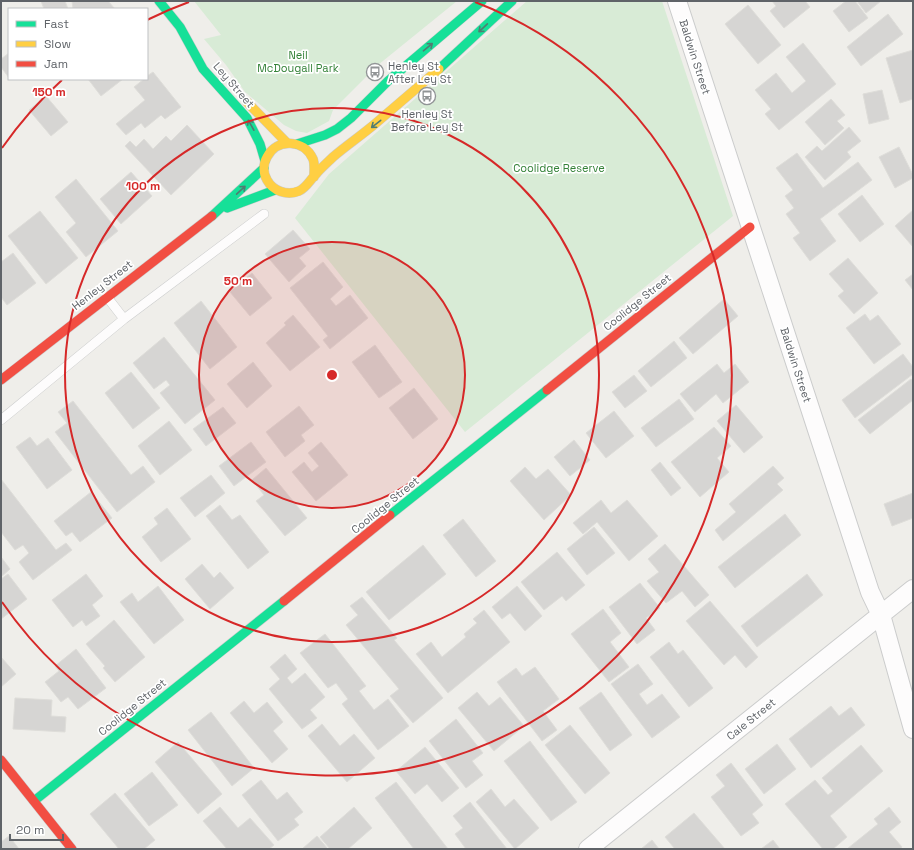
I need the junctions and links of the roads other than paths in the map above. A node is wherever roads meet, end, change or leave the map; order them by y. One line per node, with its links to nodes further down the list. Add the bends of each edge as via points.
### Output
1 (159, 1): 5 (street, Ley Street)
2 (482, 1): 9 (street, one-way to 2, via 337,129 388,81)
3 (512, 1): 11 (street, Henley Street, one-way to 11, via 420,86 338,152)
4 (677, 1): 15 (street, Baldwin Street)
5 (180, 27): 6 (street, Ley Street); 10 (street, Ley Street, one-way to 5, via 260,144 247,118 203,69)
6 (203, 47)
7 (240, 94): 8 (street, Ley Street)
8 (287, 143): 9 (street); 10 (street, Henley Street, via 271,150)
9 (297, 144): 11 (street, via 305,148 313,158)
10 (264, 164): 12 (street, via 267,181); 13 (street, Henley Street, one-way to 10)
11 (314, 177): 12 (street, Henley Street, via 296,193)
12 (275, 190): 13 (street, Henley Street)
13 (218, 211): 16 (street, Henley Street)
14 (264, 214): 17 (lane)
15 (750, 227): 21 (street, Baldwin Street, via 868,585); 24 (street, Coolidge Street)
16 (106, 297): 17 (lane); 18 (street, Henley Street)
17 (124, 319): 19 (lane)
18 (1, 380)
19 (1, 420)
20 (913, 589): 21 (street, Cale Street)
21 (881, 615): 22 (street, Baldwin Street); 26 (street, Cale Street)
22 (913, 730)
23 (1, 760): 24 (street)
24 (34, 801): 25 (street)
25 (72, 849)
26 (588, 849)

